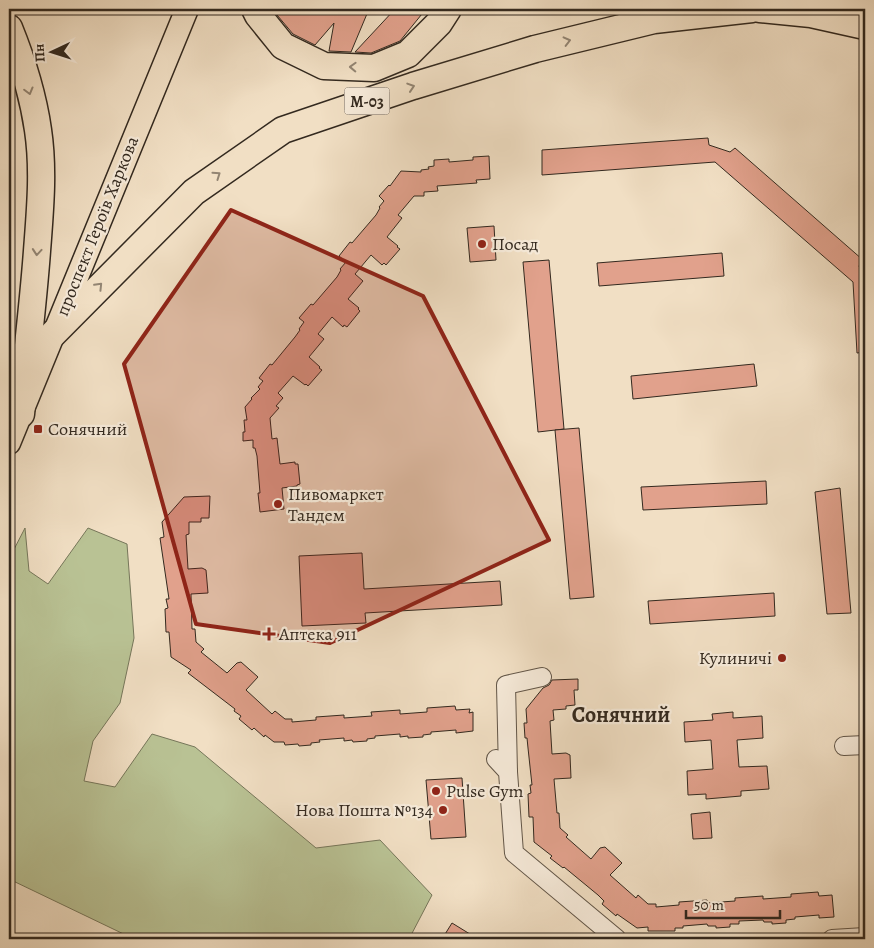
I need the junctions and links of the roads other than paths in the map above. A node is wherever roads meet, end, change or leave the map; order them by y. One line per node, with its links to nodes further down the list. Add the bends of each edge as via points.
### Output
1 (187, 9): 8 (main road, проспект Героїв Харкова)
2 (254, 9): 3 (highway, М-03, one-way to 2, via 439,23 408,54 374,68 324,66 283,46)
3 (448, 9)
4 (752, 9): 8 (highway, М-03, one-way to 4, via 194,192 283,130 536,49 654,20)
5 (760, 9): 6 (highway, via 811,14)
6 (865, 26)
7 (9, 28): 9 (highway, one-way to 9, via 29,89 38,130 41,167 36,270)
8 (53, 334): 9 (main road, проспект Героїв Харкова)
9 (20, 414): 10 (main road, проспект Героїв Харкова)
10 (9, 444)
11 (542, 677): 15 (street, via 506,685 502,766 514,853)
12 (865, 745): 13 (street)
13 (844, 746)
14 (865, 937): 16 (street)
15 (617, 939)
16 (832, 939)

